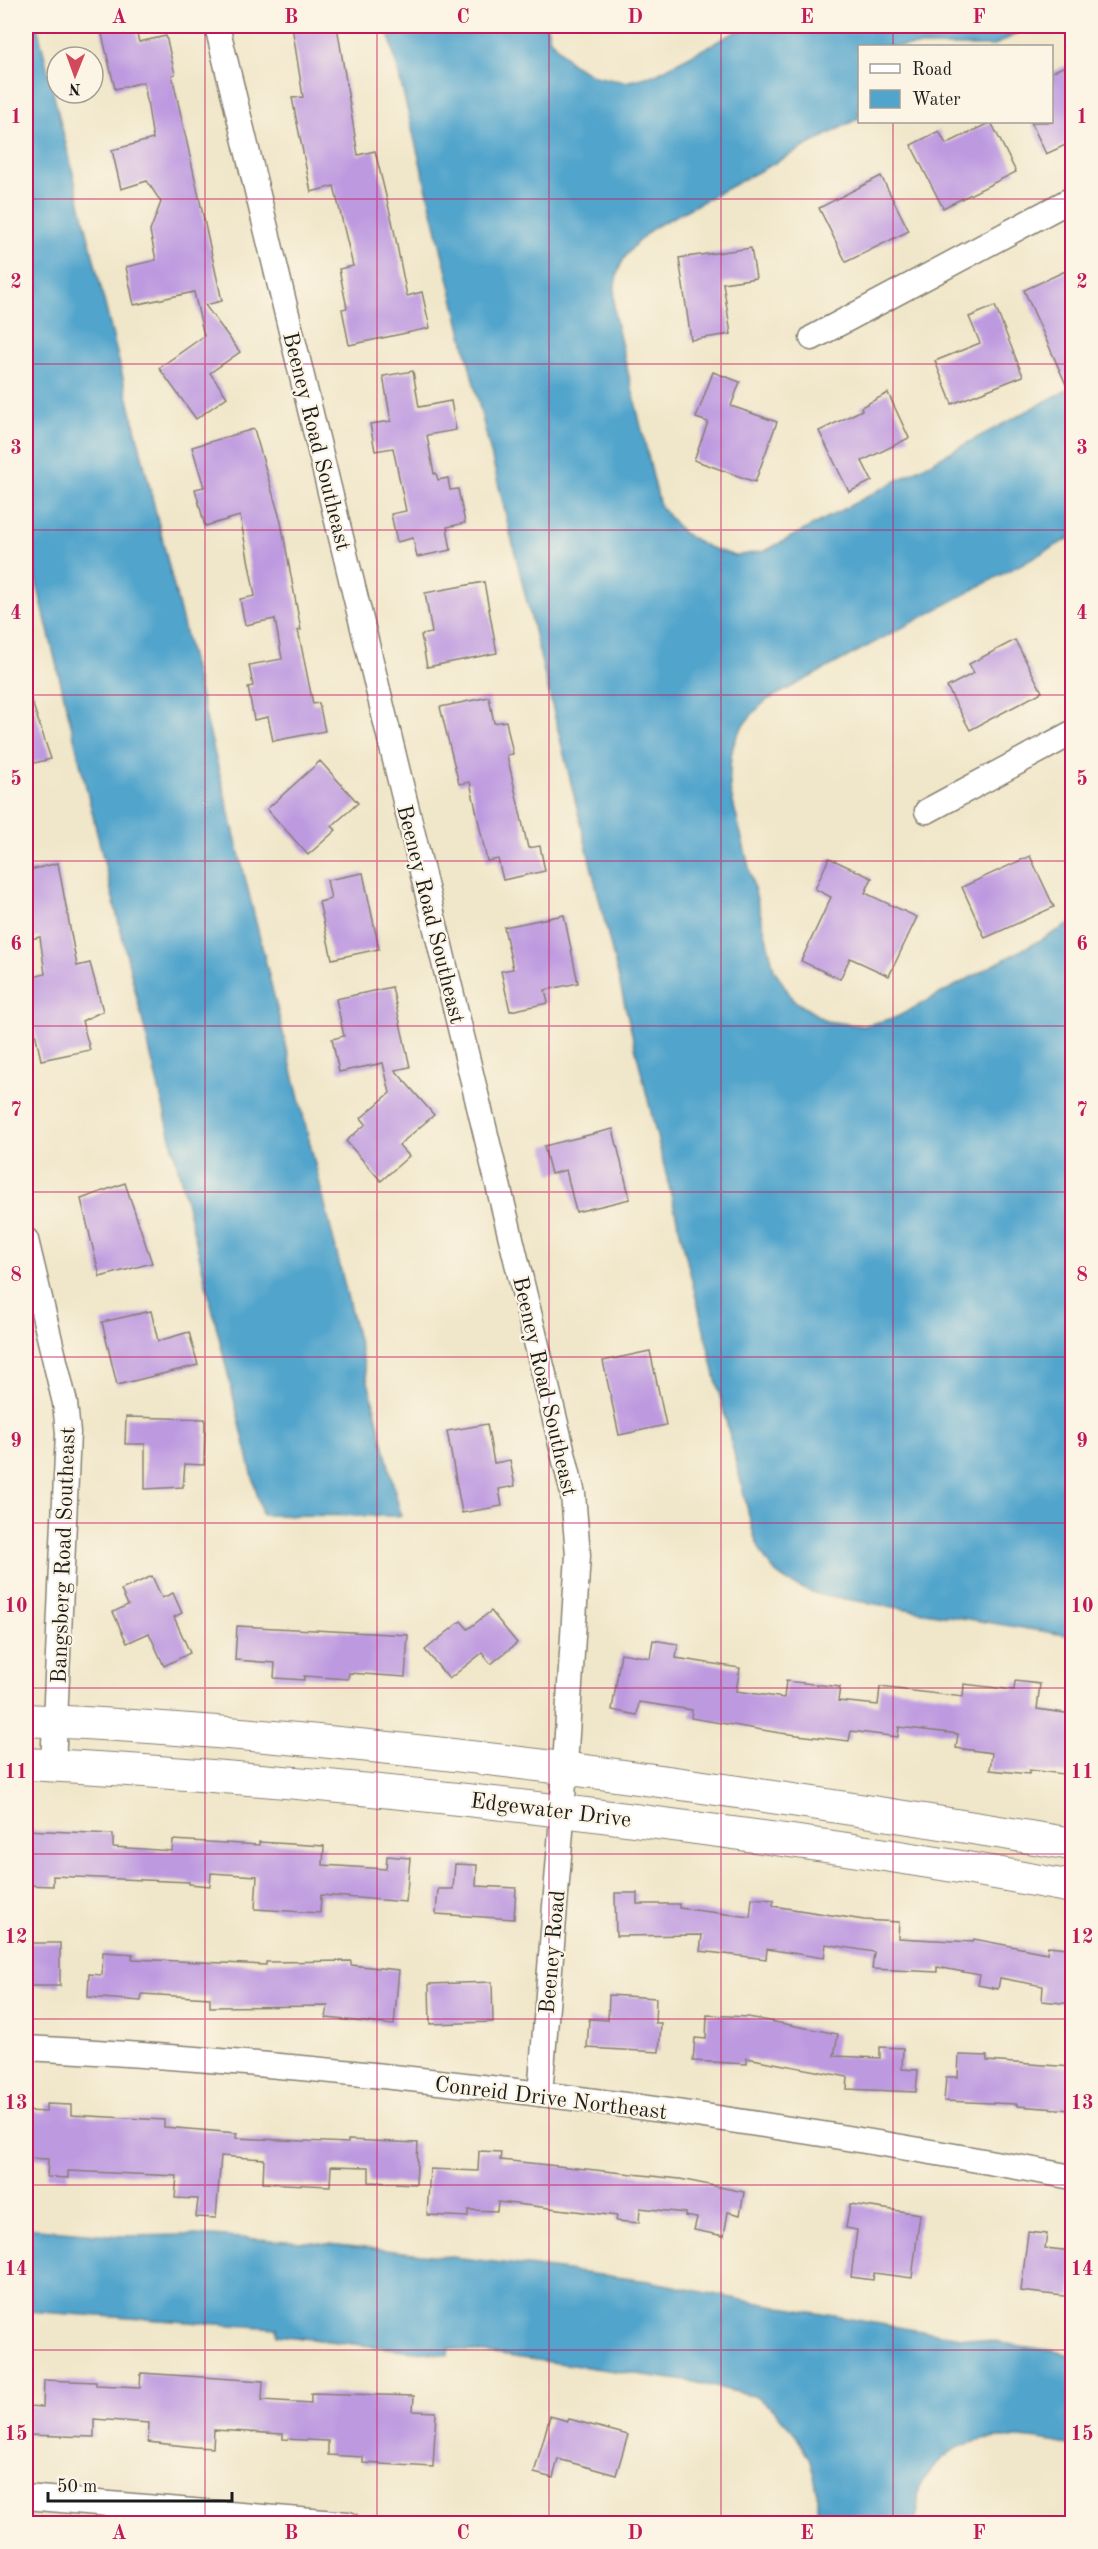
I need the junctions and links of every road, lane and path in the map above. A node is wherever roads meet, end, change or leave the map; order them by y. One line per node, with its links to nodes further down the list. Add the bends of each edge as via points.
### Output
1 (217, 26): 9 (street, Beeney Road Southeast, via 573,1494 578,1555)
2 (1072, 199): 3 (street)
3 (812, 338)
4 (1072, 733): 5 (street)
5 (927, 811)
6 (26, 1240): 7 (street, Bangsberg Road Southeast, via 65,1403 68,1433)
7 (41, 1720): 8 (street, Bangsberg Road Southeast); 9 (street, Edgewater Drive, via 333,1742)
8 (39, 1765): 10 (street, Edgewater Drive, via 389,1790)
9 (565, 1769): 10 (street, Beeney Road Southeast); 11 (street, Edgewater Drive, via 808,1800)
10 (563, 1810): 12 (street, Edgewater Drive, via 837,1847); 14 (street, Beeney Road)
11 (1072, 1844)
12 (1072, 1887)
13 (26, 2048): 14 (street, Conreid Drive Northeast, via 331,2071)
14 (540, 2094): 15 (street, Conreid Drive Northeast, via 821,2133)
15 (1072, 2177)
16 (26, 2497): 17 (street)
17 (342, 2523): 18 (street)
18 (348, 2523)

